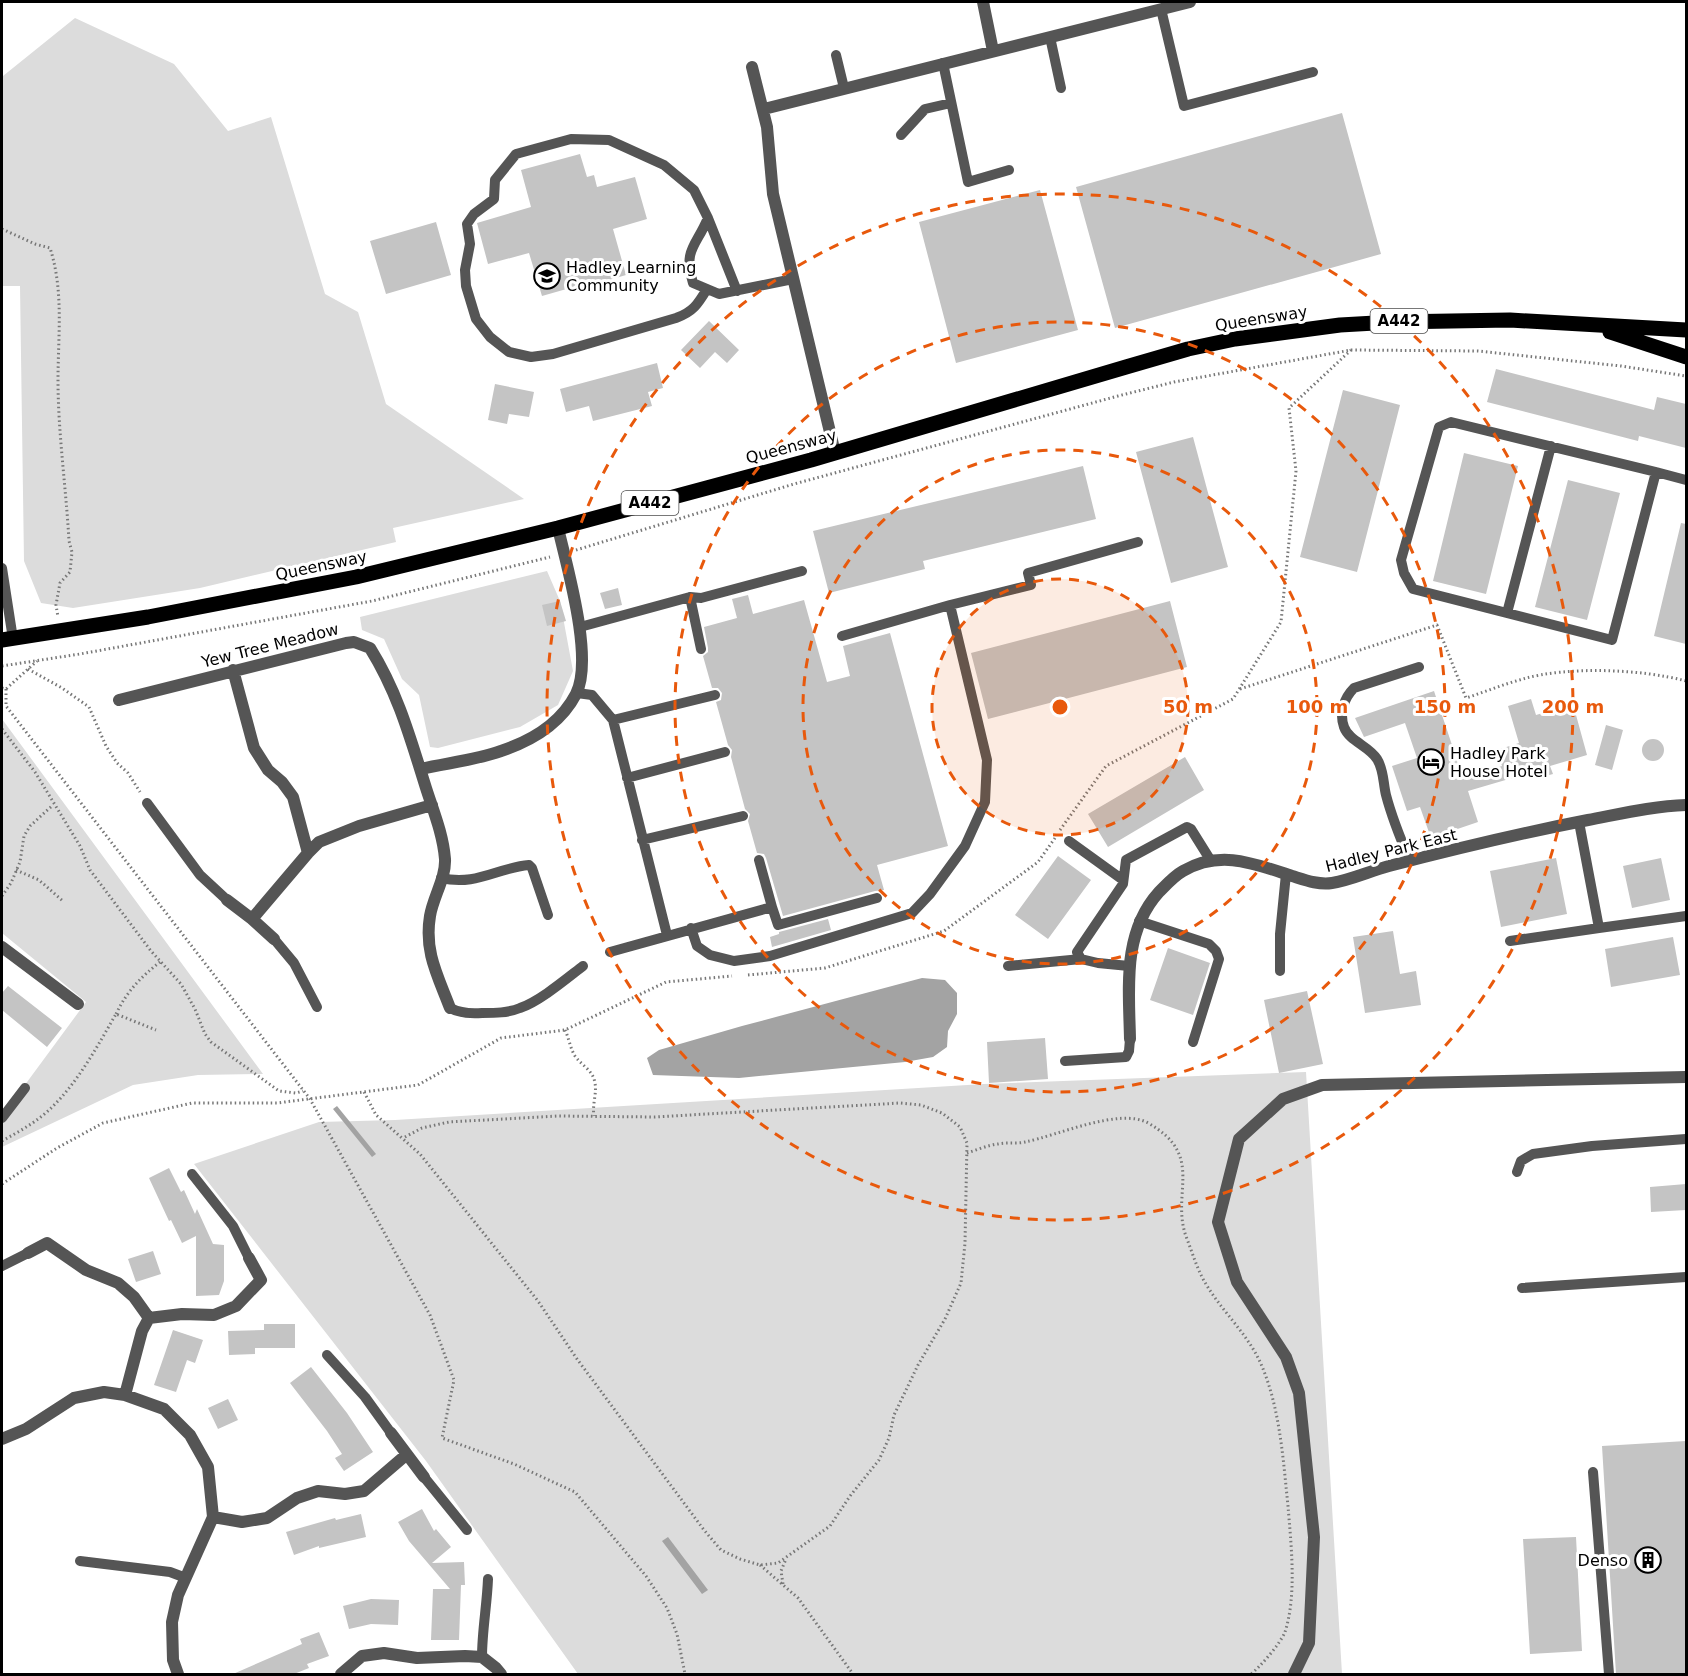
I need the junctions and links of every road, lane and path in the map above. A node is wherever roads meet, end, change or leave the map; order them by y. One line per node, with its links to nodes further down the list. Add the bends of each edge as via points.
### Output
1 (983, 2): 5 (street)
2 (1191, 2): 3 (street)
3 (1161, 9): 4 (street); 9 (lane, via 1184,106)
4 (1050, 37): 5 (street); 11 (lane)
5 (993, 51): 7 (street)
6 (836, 55): 10 (lane)
7 (943, 63): 10 (street); 12 (lane)
8 (752, 67): 13 (street)
9 (1313, 72)
10 (844, 88): 13 (street)
11 (1061, 88)
12 (951, 103): 14 (lane, via 925,109); 15 (lane, via 968,182)
13 (764, 108): 18 (street, via 773,194)
14 (901, 135)
15 (1009, 171)
16 (708, 219): 19 (lane, via 692,247 688,266 693,283); 19 (lane, via 694,190 664,165 609,140 571,138 516,154 495,180 494,199 467,224 470,244 465,270 476,319 508,352 531,357 688,314); 20 (lane)
17 (2, 229): 37 (path, via 50,248 56,267 60,417 72,552 70,572 60,583 56,605)
18 (793, 279): 20 (lane); 26 (street)
19 (707, 289): 20 (lane, via 719,294)
20 (737, 291)
21 (1591, 326): 22 (main road, Queensway / A442); 23 (main road, Queensway / A442); 26 (main road, Queensway / A442, via 1510,320 1392,322 1235,339 1136,364)
22 (1686, 330)
23 (1686, 357)
24 (1686, 376): 47 (path, via 1478,351 1351,350 1289,408 1296,471 1281,622)
25 (1551, 446): 27 (lane); 35 (lane); 35 (lane, via 1451,422 1439,427 1401,560 1413,589)
26 (835, 453): 29 (main road, Queensway / A442)
27 (1656, 472): 28 (lane); 35 (lane, via 1612,640)
28 (1686, 480)
29 (558, 528): 36 (street); 37 (main road, Queensway / A442, via 356,578)
30 (1138, 542): 34 (lane, via 1028,573 1031,585)
31 (2, 568): 39 (lane)
32 (802, 571): 33 (lane, via 701,598)
33 (690, 597): 36 (lane); 40 (lane)
34 (950, 605): 38 (lane); 81 (lane, via 987,760 985,802 964,846 930,894 912,913 770,956 734,961 710,955 697,946)
35 (1507, 613)
36 (580, 627): 48 (street, via 582,657)
37 (60, 631): 39 (main road, Queensway / A442)
38 (842, 636)
39 (8, 640)
40 (701, 649)
41 (37, 661): 43 (path)
42 (1419, 667): 67 (lane, via 1354,688 1343,707 1342,720 1347,732 1378,761)
43 (28, 669): 46 (path); 56 (path, via 88,707 106,746)
44 (233, 670): 50 (street, Yew Tree Meadow); 54 (street, Yew Tree Meadow, via 346,643 370,648 401,708); 64 (street, via 254,748 293,797)
45 (1686, 681): 47 (path, via 1667,675 1556,672 1523,678 1466,698 1437,626)
46 (4, 689): 107 (path, via 6,706)
47 (1239, 689): 94 (path, via 1233,699 1106,766 1038,862 944,931 825,968)
48 (577, 693): 51 (lane, via 592,694); 54 (street, via 550,727 528,739 501,751)
49 (715, 695): 51 (lane)
50 (119, 700)
51 (613, 720): 55 (lane)
52 (2, 729): 57 (path, via 35,772)
53 (725, 752): 55 (lane)
54 (421, 769): 58 (street, Yew Tree Meadow)
55 (627, 778): 62 (lane)
56 (147, 803): 74 (lane, via 200,875)
57 (53, 805): 68 (path, via 30,826); 89 (path, via 80,846 90,870)
58 (432, 805): 64 (street, via 339,833); 70 (street, Yew Tree Meadow, via 445,861)
59 (1686, 805): 61 (street, Hadley Park East)
60 (743, 816): 62 (lane)
61 (1579, 822): 67 (street, Hadley Park East); 82 (lane)
62 (642, 840): 83 (lane)
63 (1069, 841): 71 (lane)
64 (308, 853): 79 (street)
65 (759, 861): 76 (lane)
66 (1211, 861): 69 (street, Hadley Park East, via 1236,859); 71 (lane, via 1187,827 1126,861); 80 (street, Hadley Park East, via 1182,872 1167,884)
67 (1410, 861): 69 (street, Hadley Park East, via 1322,884)
68 (16, 870): 72 (path); 75 (path, via 39,880)
69 (1286, 874): 93 (lane)
70 (441, 878): 77 (lane, via 472,880 529,865); 98 (street, Yew Tree Meadow, via 429,917 429,954)
71 (1123, 880): 88 (lane, via 1077,952)
72 (2, 896)
73 (877, 898): 76 (lane, via 778,925)
74 (227, 900): 79 (street)
75 (64, 902)
76 (772, 907): 81 (lane)
77 (548, 915)
78 (1686, 916): 82 (lane)
79 (252, 919): 84 (street)
80 (1140, 921): 92 (street, Hadley Park East); 103 (lane, via 1209,944 1216,951 1219,959)
81 (691, 928): 83 (lane)
82 (1599, 928): 85 (lane)
83 (667, 935): 87 (lane)
84 (274, 939): 97 (lane, via 294,963)
85 (1510, 941)
86 (2, 947): 96 (street)
87 (610, 952)
88 (1081, 959): 91 (lane); 92 (lane)
89 (160, 962): 99 (path, via 124,996); 107 (path, via 181,984 211,1042 279,1091)
90 (583, 966): 98 (lane, via 521,1008 476,1014)
91 (1008, 966)
92 (1129, 966): 102 (street, Hadley Park East)
93 (1280, 971)
94 (745, 975)
95 (734, 976): 101 (path, via 666,982)
96 (78, 1004)
97 (317, 1007)
98 (450, 1008)
99 (116, 1014): 100 (path); 114 (path, via 78,1075 49,1110)
100 (156, 1030)
101 (565, 1030): 108 (path, via 501,1038 418,1085); 110 (path, via 576,1058 595,1081)
102 (1130, 1039): 104 (lane, via 1126,1057)
103 (1193, 1042)
104 (1065, 1061)
105 (1686, 1077): 147 (street, via 1322,1085 1283,1099 1239,1139 1218,1222 1237,1282 1286,1357 1299,1393 1314,1537 1310,1643)
106 (25, 1088): 111 (lane)
107 (304, 1091): 109 (path)
108 (364, 1092): 109 (path); 112 (path, via 376,1115)
109 (310, 1099): 118 (path, via 192,1103 103,1123); 144 (path, via 430,1315 454,1380 442,1438 575,1492 646,1576 667,1608)
110 (594, 1116): 112 (path, via 449,1122 422,1128); 115 (path, via 654,1117 921,1105 942,1113 960,1127)
111 (2, 1118)
112 (403, 1138): 136 (path, via 538,1301 704,1530 721,1550)
113 (1686, 1139): 116 (lane, via 1533,1154 1521,1161)
114 (2, 1141)
115 (968, 1153): 134 (path, via 961,1283 945,1319 894,1415 879,1460 830,1526); 146 (path, via 1128,1117 1145,1121 1163,1132 1178,1150 1184,1171 1184,1232 1203,1278 1260,1363 1276,1413 1284,1463 1292,1546 1291,1605 1284,1634)
116 (1517, 1172)
117 (192, 1174): 120 (lane, via 233,1226)
118 (2, 1184)
119 (28, 1253): 121 (lane); 124 (street, via 46,1244 86,1270 118,1283)
120 (249, 1258): 124 (street, via 261,1280 236,1306 214,1315)
121 (2, 1266)
122 (1686, 1277): 123 (lane)
123 (1522, 1288)
124 (149, 1318): 126 (street)
125 (327, 1354): 127 (lane, via 366,1397)
126 (125, 1395): 128 (street, via 105,1392 74,1398 26,1429); 132 (street, via 164,1409 190,1434 208,1467)
127 (391, 1433): 129 (street)
128 (2, 1439)
129 (406, 1455): 131 (street); 132 (street, via 364,1491 318,1491 297,1498 267,1518 242,1522)
130 (1593, 1472): 148 (lane)
131 (424, 1476): 133 (lane)
132 (213, 1517): 137 (street)
133 (467, 1530)
134 (786, 1557): 136 (path, via 778,1563); 139 (path, via 781,1571)
135 (80, 1561): 137 (lane, via 170,1572)
136 (760, 1565): 139 (path)
137 (186, 1578): 141 (street, via 172,1622 173,1660)
138 (488, 1579): 140 (lane)
139 (784, 1586): 145 (path, via 798,1598)
140 (482, 1657): 142 (street, via 417,1658 384,1653 362,1656); 143 (street)
141 (178, 1674)
142 (341, 1674)
143 (501, 1674)
144 (685, 1674)
145 (853, 1674)
146 (1251, 1674)
147 (1294, 1674)
148 (1609, 1674)

